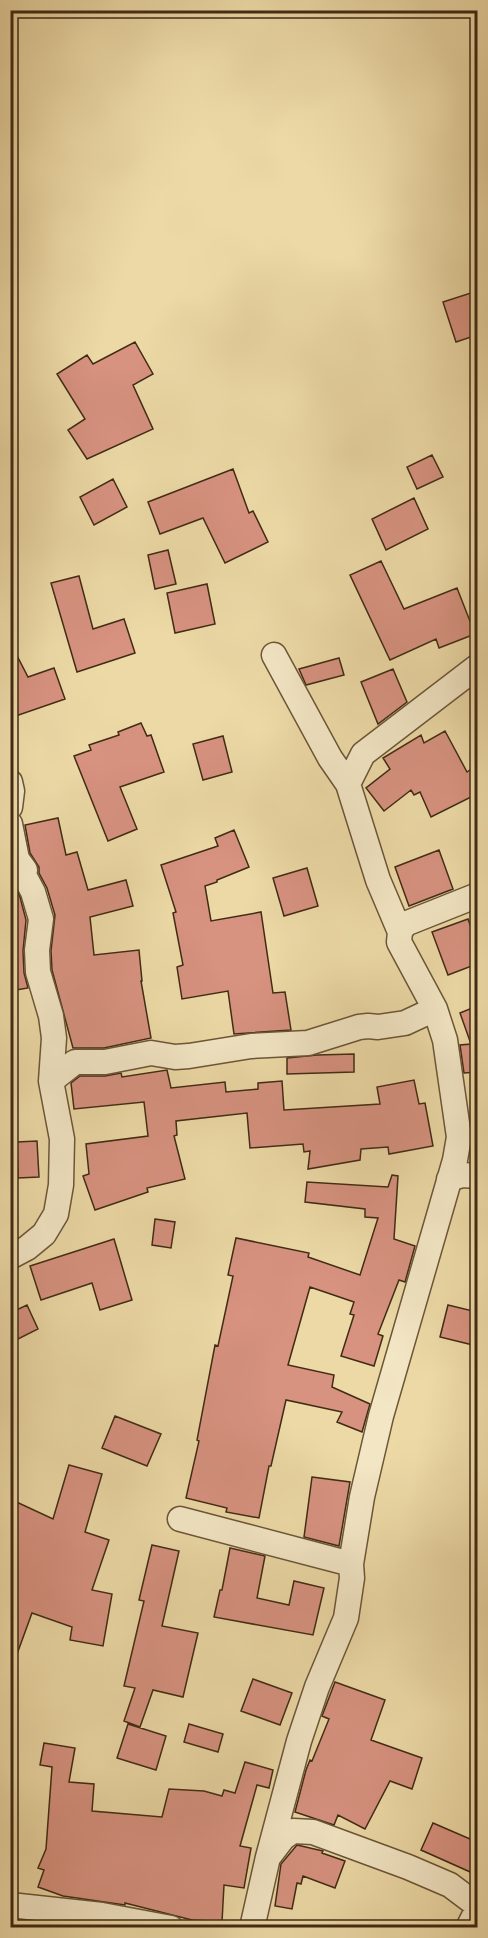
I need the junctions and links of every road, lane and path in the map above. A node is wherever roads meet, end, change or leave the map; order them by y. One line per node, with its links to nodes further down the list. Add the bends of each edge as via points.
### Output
1 (274, 655): 4 (street)
2 (477, 666): 4 (street, via 363,754)
3 (10, 782): 5 (street)
4 (348, 784): 9 (street, via 378,880)
5 (10, 807)
6 (10, 824): 7 (street)
7 (18, 869): 11 (street, via 33,892 40,919 38,972 54,1038)
8 (477, 896): 9 (street, via 405,924)
9 (400, 932): 10 (street, via 399,942)
10 (435, 1009): 11 (street, via 405,1023 359,1027 308,1043 251,1046 189,1056 151,1053 105,1062 75,1062); 13 (street, via 445,1040 459,1137)
11 (51, 1081): 14 (street, via 62,1139 56,1214 44,1234)
12 (477, 1176): 13 (street)
13 (448, 1179): 16 (street, via 381,1416)
14 (10, 1257)
15 (180, 1519): 16 (street)
16 (351, 1564): 17 (street, via 346,1618 317,1687)
17 (268, 1857): 19 (street, via 293,1831 313,1832 450,1885); 21 (street)
18 (10, 1905): 20 (street, via 102,1915)
19 (477, 1907): 22 (street)
20 (171, 1928)
21 (252, 1928)
22 (468, 1928)

